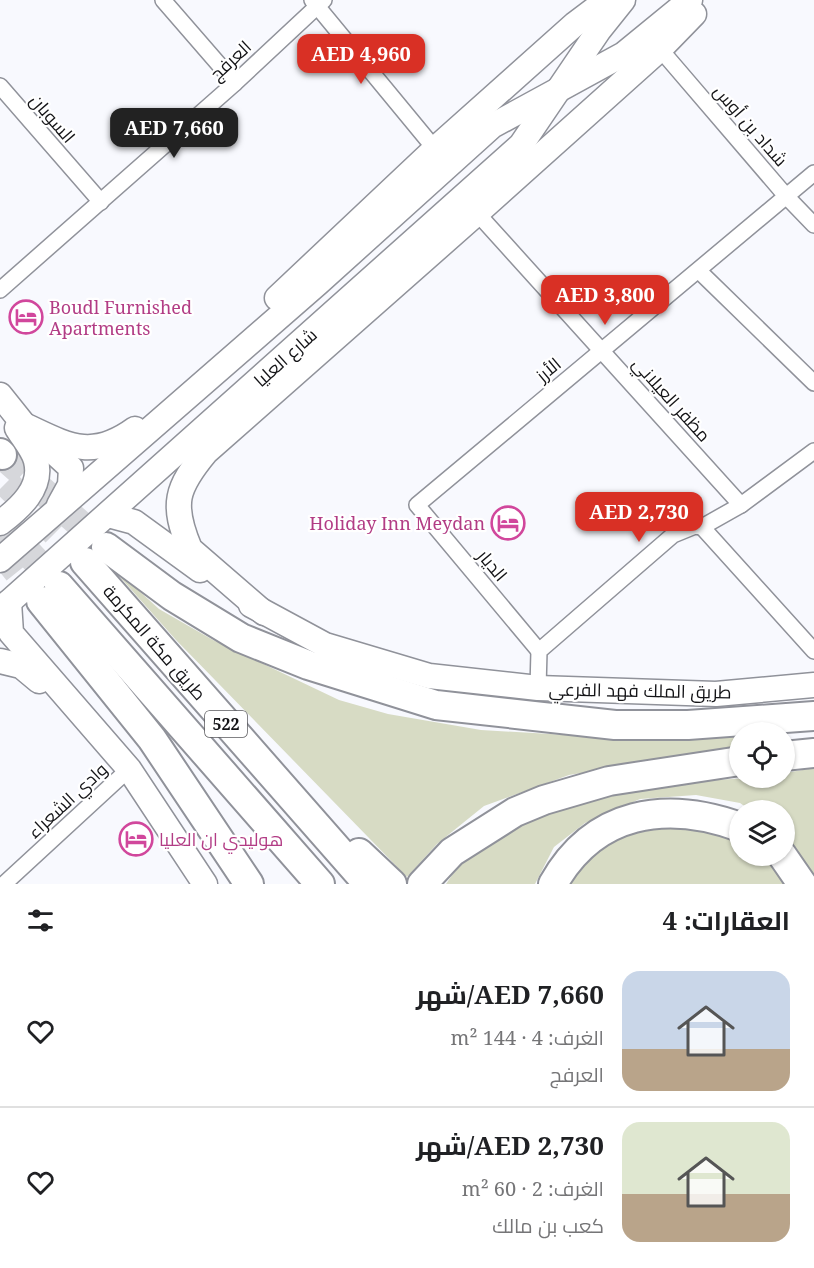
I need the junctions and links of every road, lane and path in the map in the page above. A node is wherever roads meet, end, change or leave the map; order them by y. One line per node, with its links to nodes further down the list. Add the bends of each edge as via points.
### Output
1 (163, 0): 8 (street)
2 (607, 0): 11 (main road)
3 (623, 0): 10 (main road, شارع العليا)
4 (690, 0): 10 (main road, شارع العليا, via 624,54)
5 (707, 0): 7 (main road)
6 (318, 2): 8 (street, العرفج); 11 (street)
7 (660, 49): 13 (street, شداد بن أوس); 15 (main road)
8 (235, 83): 14 (street, العرفج)
9 (0, 86): 14 (street, السوبان)
10 (557, 91): 27 (main road, شارع العليا, via 492,126); 28 (main road, شارع العليا, via 521,145)
11 (435, 149): 23 (main road, via 195,375 122,438 105,446 71,447)
12 (814, 173): 13 (street, الأرز)
13 (786, 196): 16 (street, شداد بن أوس); 17 (street, الأرز)
14 (101, 202): 18 (street, العرفج)
15 (477, 213): 19 (street, مظفر العيلاني); 33 (main road, via 207,452 185,477 178,500 190,549)
16 (814, 225)
17 (699, 271): 19 (street, الأرز); 20 (street)
18 (0, 290)
19 (602, 349): 25 (street, الأرز); 26 (street, مظفر العيلاني)
20 (814, 383)
21 (0, 395): 23 (main road)
22 (0, 404): 29 (main road, via 36,462 34,490)
23 (24, 425): 27 (main road, via 70,468 70,485)
24 (814, 451): 26 (street)
25 (417, 505): 34 (street, الديار)
26 (741, 505): 30 (street)
27 (56, 512): 31 (main road, شارع العليا)
28 (108, 515): 32 (main road, شارع العليا); 33 (main road, via 134,522)
29 (0, 523)
30 (702, 527): 34 (street, via 673,535); 35 (street)
31 (0, 560)
32 (5, 606): 40 (main road, via 11,633)
33 (264, 613): 38 (main road, طريق الملك فهد الفرعي, via 325,645 429,676)
34 (539, 651): 38 (street)
35 (814, 651)
36 (0, 661): 40 (main road, via 21,666)
37 (814, 685): 38 (main road, طريق الملك فهد الفرعي, via 716,694)
38 (538, 688)
39 (814, 716): 42 (highway, طريق مكة المكرمة / 522, via 688,725 615,725 436,705 308,665 241,638 96,555)
40 (91, 724): 46 (main road)
41 (152, 739): 52 (highway); 53 (highway); 54 (highway, طريق مكة المكرمة / 522, via 50,593)
42 (241, 742): 55 (highway, طريق مكة المكرمة / 522); 56 (highway)
43 (814, 753): 44 (highway)
44 (795, 755)
45 (729, 763): 49 (highway, via 609,781 553,797 515,812 452,852)
46 (129, 768): 50 (street, وادي الشعراء); 51 (main road)
47 (729, 824): 57 (highway, via 694,814 647,813 604,831 576,852)
48 (790, 866): 58 (highway)
49 (423, 881)
50 (4, 884)
51 (205, 884)
52 (249, 884)
53 (267, 884)
54 (320, 884)
55 (368, 884)
56 (392, 884)
57 (553, 884)
58 (802, 884)

